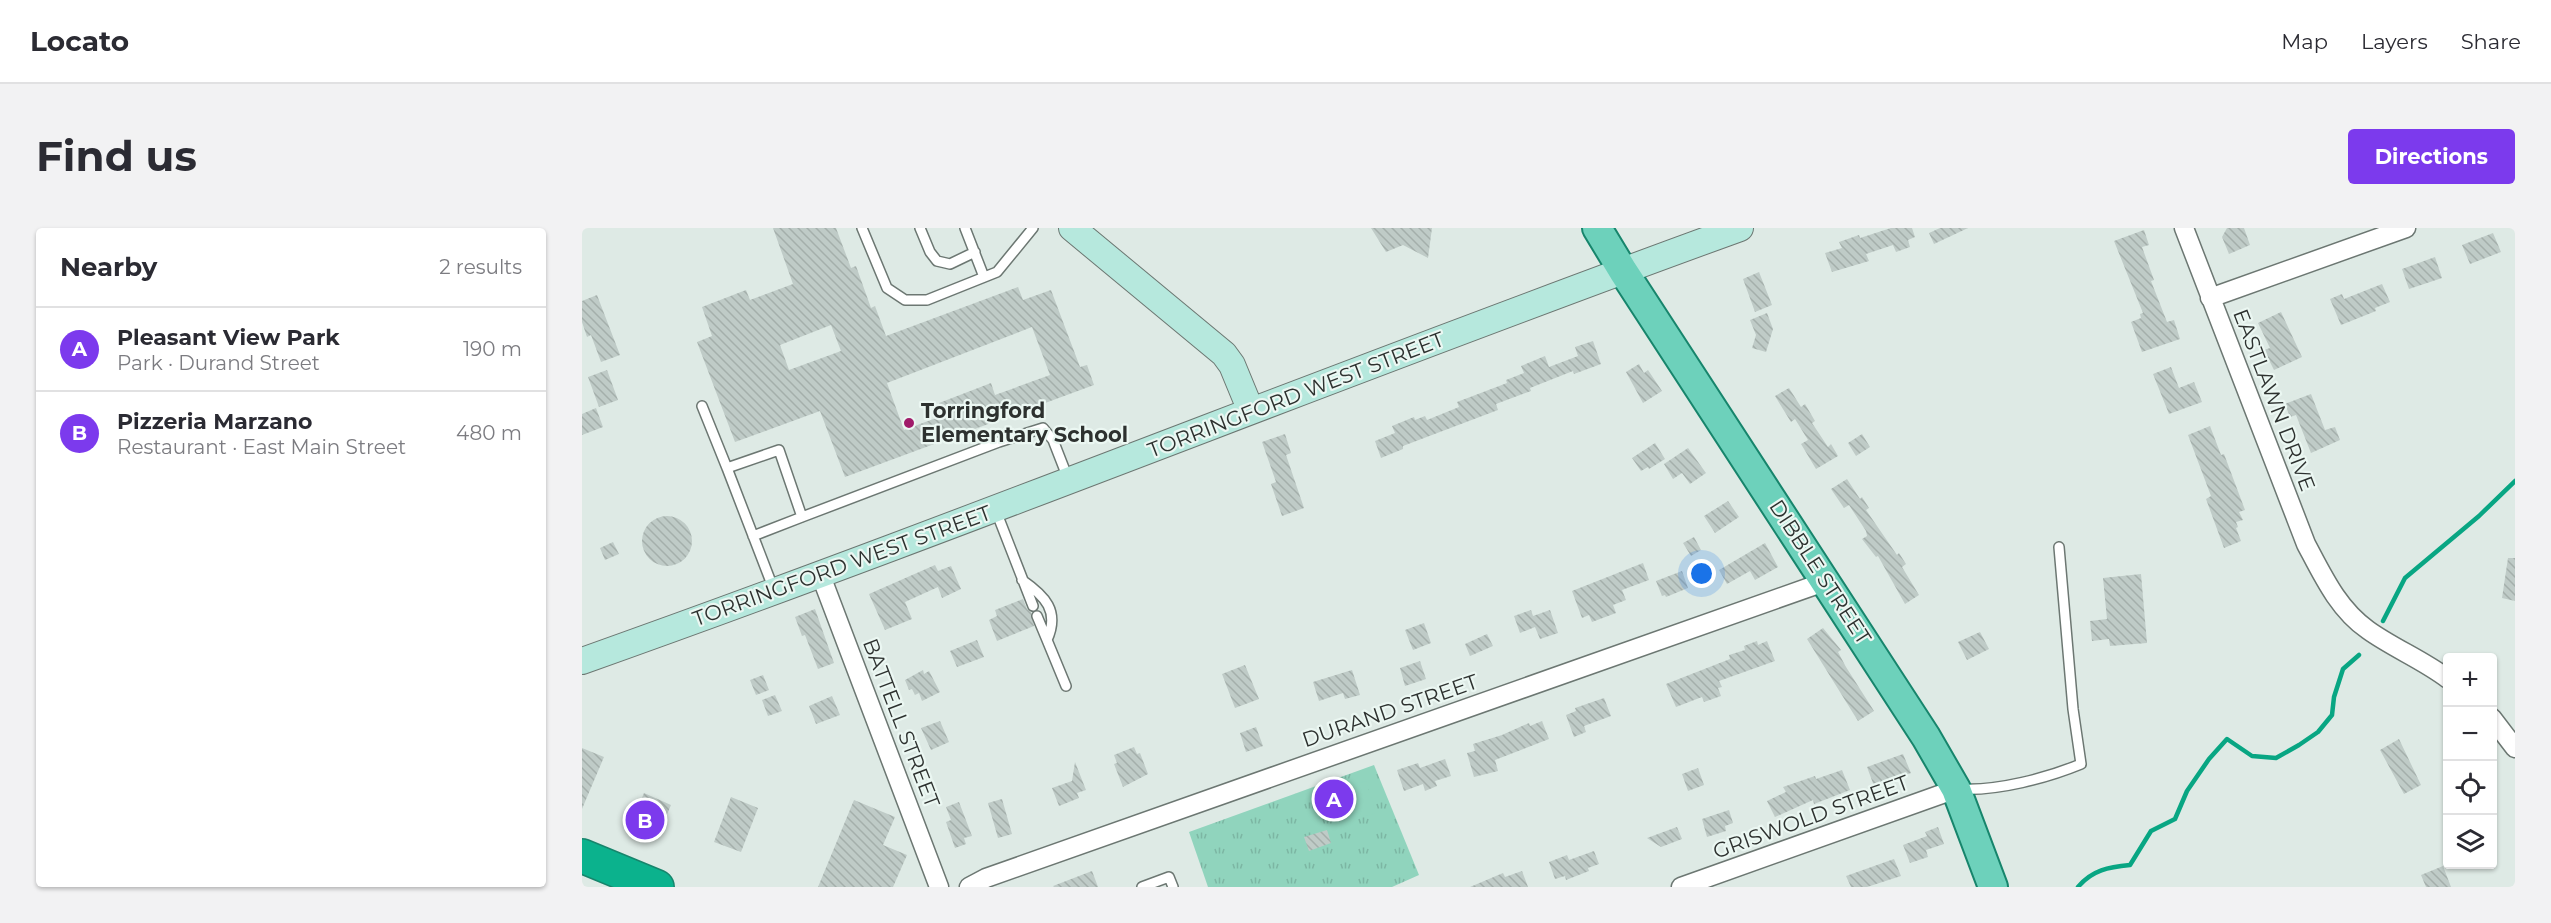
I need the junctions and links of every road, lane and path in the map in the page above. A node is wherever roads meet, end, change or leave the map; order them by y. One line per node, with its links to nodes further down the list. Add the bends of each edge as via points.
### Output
1 (862, 228): 12 (lane, via 887,288 904,300 927,300)
2 (920, 228): 10 (lane, via 937,261 950,264)
3 (965, 228): 10 (lane)
4 (1033, 228): 12 (lane, via 997,272)
5 (1072, 228): 15 (main road, via 1224,354)
6 (1597, 228): 11 (main road, DIBBLE STREET)
7 (1740, 228): 11 (main road, TORRINGFORD WEST STREET)
8 (2184, 228): 13 (street, EASTLAWN DRIVE)
9 (2406, 228): 13 (street)
10 (975, 252): 12 (lane)
11 (1623, 271): 15 (main road, TORRINGFORD WEST STREET); 24 (main road, DIBBLE STREET)
12 (984, 277)
13 (2210, 298): 30 (street, EASTLAWN DRIVE, via 2306,544 2328,586 2368,630)
14 (702, 406): 16 (lane)
15 (1251, 411): 17 (main road, TORRINGFORD WEST STREET)
16 (727, 468): 19 (lane, via 779,450); 20 (lane)
17 (1069, 481): 18 (main road, TORRINGFORD WEST STREET); 19 (lane, via 1047,430 1039,428)
18 (995, 509): 22 (main road, TORRINGFORD WEST STREET); 23 (lane)
19 (802, 518): 20 (lane)
20 (753, 536): 25 (lane)
21 (2059, 547): 34 (lane, via 2081,764 2056,774 1977,790)
22 (821, 576): 25 (main road, TORRINGFORD WEST STREET); 37 (street, BATTELL STREET)
23 (1022, 580): 26 (lane); 28 (lane, via 1049,607 1052,627)
24 (1827, 581): 34 (main road, DIBBLE STREET); 38 (street, DURAND STREET)
25 (775, 592): 29 (main road, TORRINGFORD WEST STREET)
26 (1033, 606)
27 (1037, 616): 28 (lane)
28 (1047, 640): 31 (lane)
29 (582, 661)
30 (2443, 676)
31 (1066, 686)
32 (2497, 723): 33 (street)
33 (2515, 748)
34 (1956, 789): 41 (street, GRISWOLD STREET); 42 (main road, DIBBLE STREET)
35 (582, 856): 36 (highway)
36 (657, 887)
37 (939, 887)
38 (969, 887)
39 (1142, 887): 40 (lane, via 1169,877)
40 (1173, 887)
41 (1681, 887)
42 (1993, 887)

